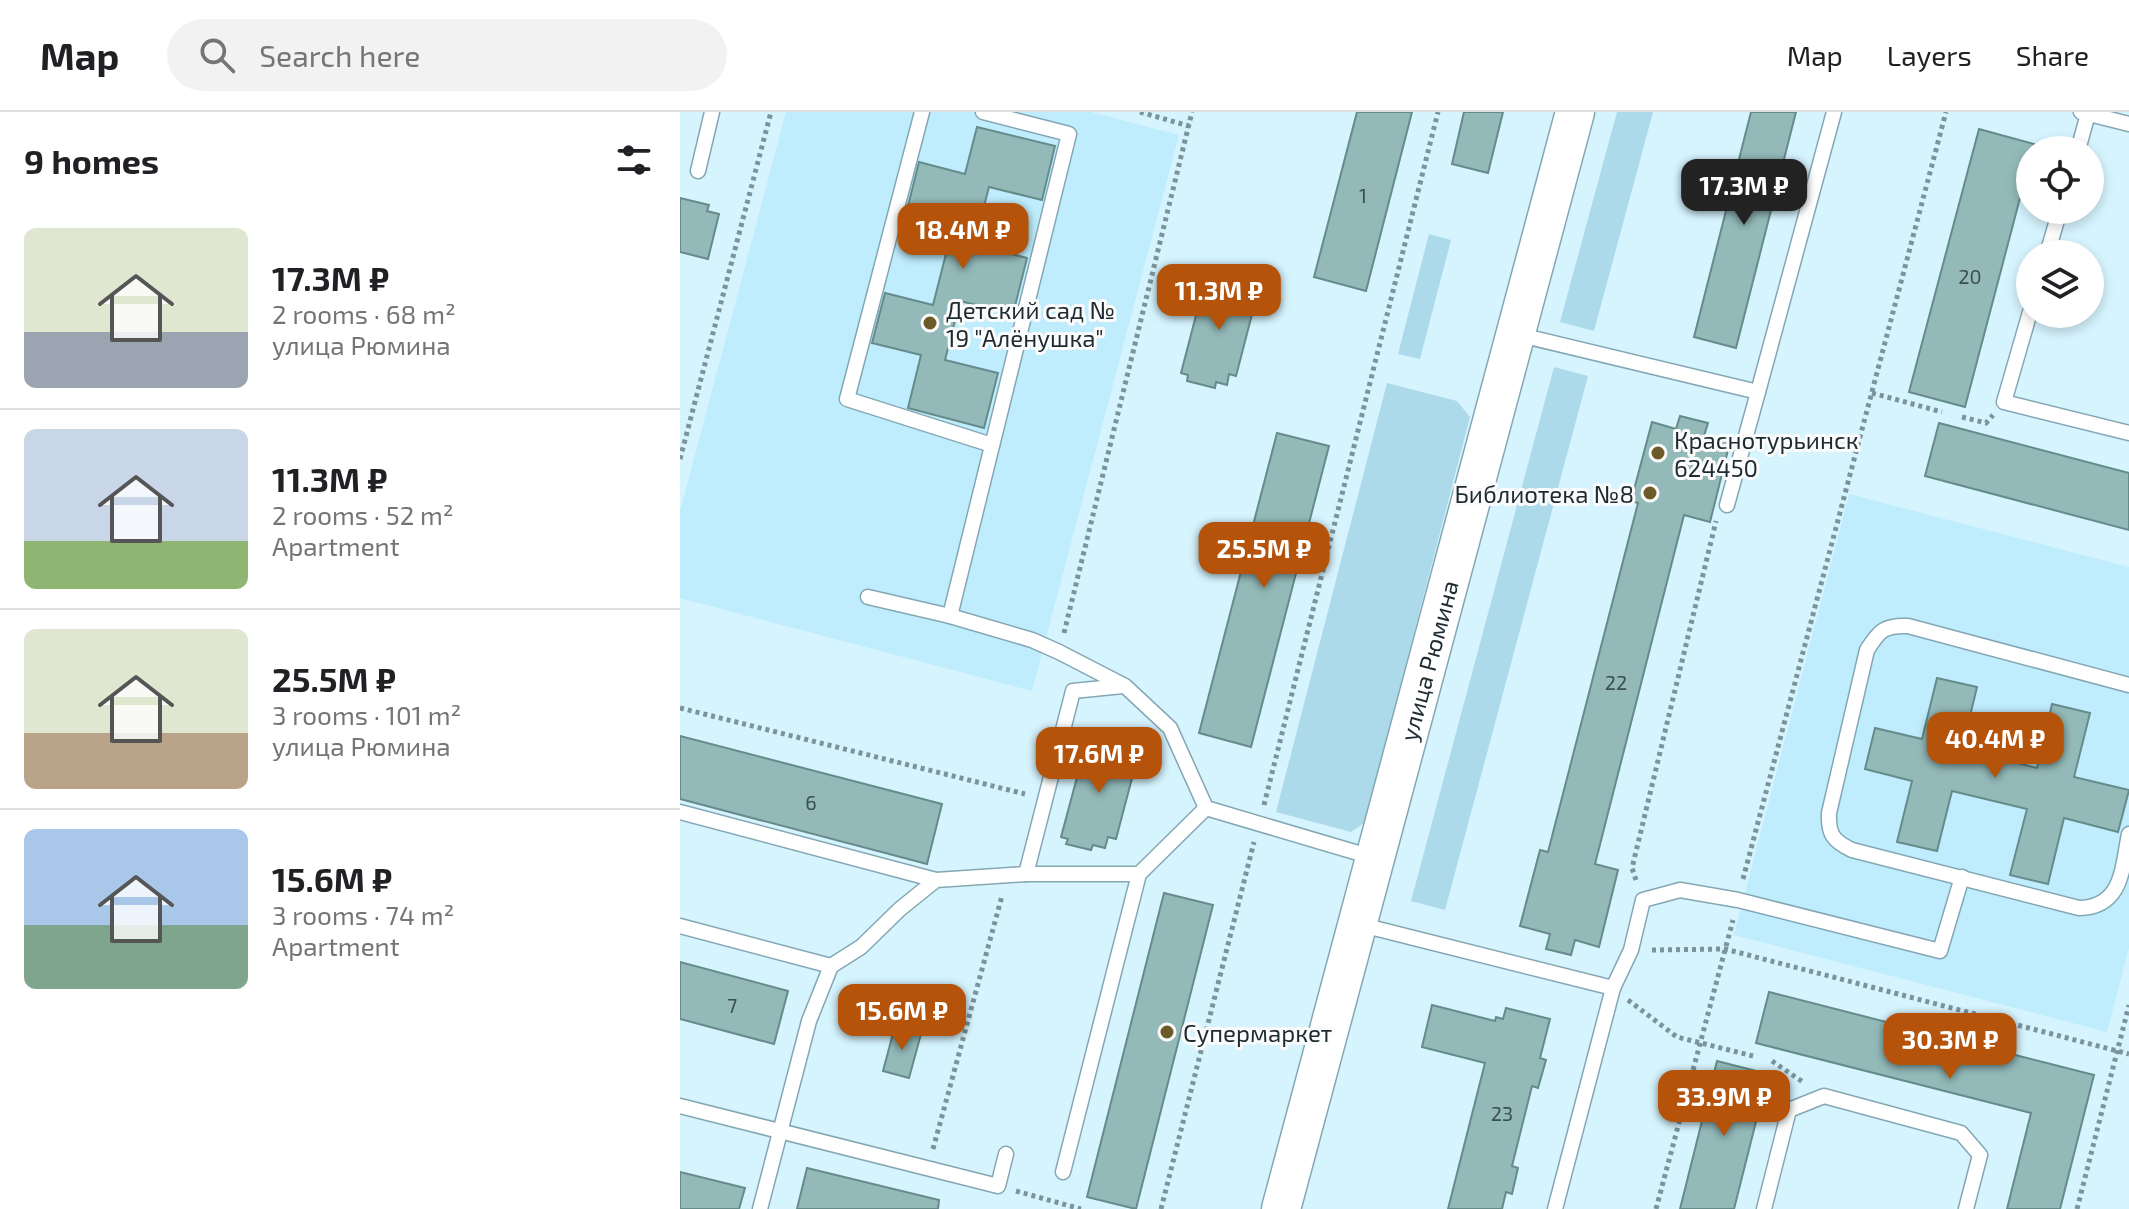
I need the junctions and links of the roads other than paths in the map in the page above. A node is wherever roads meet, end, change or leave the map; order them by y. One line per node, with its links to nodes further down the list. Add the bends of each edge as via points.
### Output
1 (712, 112): 9 (lane)
2 (922, 112): 14 (lane, via 847,399)
3 (983, 112): 14 (lane, via 1069,134)
4 (1575, 112): 11 (main road, улица Рюмина)
5 (1834, 112): 12 (lane)
6 (2085, 113): 7 (lane); 8 (lane)
7 (2129, 124)
8 (2081, 136)
9 (698, 171)
10 (2025, 328): 13 (lane, via 2004,402)
11 (1516, 334): 12 (lane); 23 (main road, улица Рюмина)
12 (1758, 392): 15 (lane)
13 (2129, 433)
14 (992, 445): 17 (lane)
15 (1727, 505)
16 (868, 597): 17 (lane)
17 (950, 616): 19 (lane, via 1032,640)
18 (2129, 685): 26 (lane, via 1908,626 1878,633 1867,650 1828,828 1837,843 1852,850)
19 (1125, 686): 20 (lane, via 1170,728); 24 (lane, via 1073,691)
20 (1206, 808): 23 (lane); 25 (lane)
21 (680, 812): 27 (lane)
22 (2129, 834): 26 (lane, via 2118,886 2093,907 2079,908)
23 (1375, 858): 28 (main road, улица Рюмина)
24 (1026, 874): 25 (lane); 27 (lane)
25 (1139, 874): 35 (lane)
26 (1962, 877): 31 (lane, via 1940,951 1680,890 1643,900 1631,950)
27 (936, 880): 30 (lane, via 861,947)
28 (1358, 924): 31 (lane); 37 (main road, улица Рюмина)
29 (680, 926): 30 (lane)
30 (831, 966): 33 (lane, via 809,1021)
31 (1613, 988): 38 (lane)
32 (680, 1106): 33 (lane)
33 (780, 1132): 34 (lane, via 998,1186); 36 (lane)
34 (1006, 1154)
35 (1063, 1172)
36 (760, 1209)
37 (1281, 1209)
38 (1555, 1209)
39 (1764, 1209): 40 (lane, via 1789,1110 1824,1096 1961,1133 1980,1155)
40 (1966, 1209)

